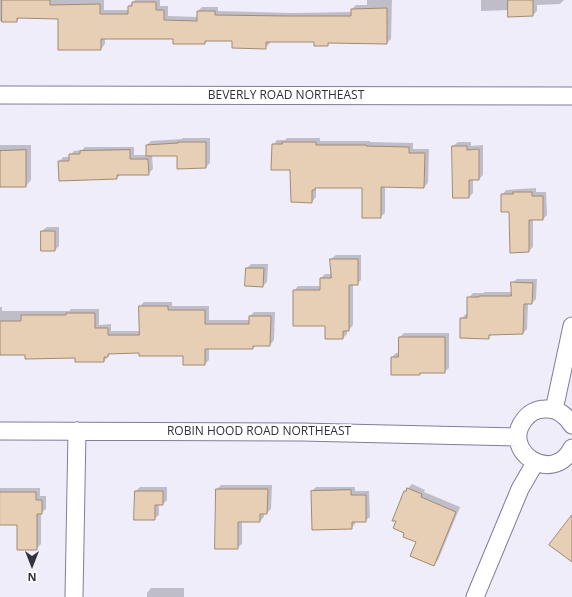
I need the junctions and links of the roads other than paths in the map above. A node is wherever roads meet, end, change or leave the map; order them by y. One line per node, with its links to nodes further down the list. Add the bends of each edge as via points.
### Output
1 (0, 95): 2 (street, BEVERLY ROAD NORTHEAST)
2 (572, 96)
3 (572, 326): 4 (street)
4 (554, 410): 5 (street, via 565,416); 8 (street, via 539,410 526,417 519,429)
5 (572, 425)
6 (0, 431): 7 (street, ROBIN HOOD ROAD NORTHEAST)
7 (76, 431): 8 (street, ROBIN HOOD ROAD NORTHEAST, via 301,432); 11 (street)
8 (518, 437): 10 (street, via 523,452)
9 (572, 448): 10 (street, via 558,462 543,465)
10 (535, 462): 12 (street, via 520,489)
11 (74, 597)
12 (475, 597)

